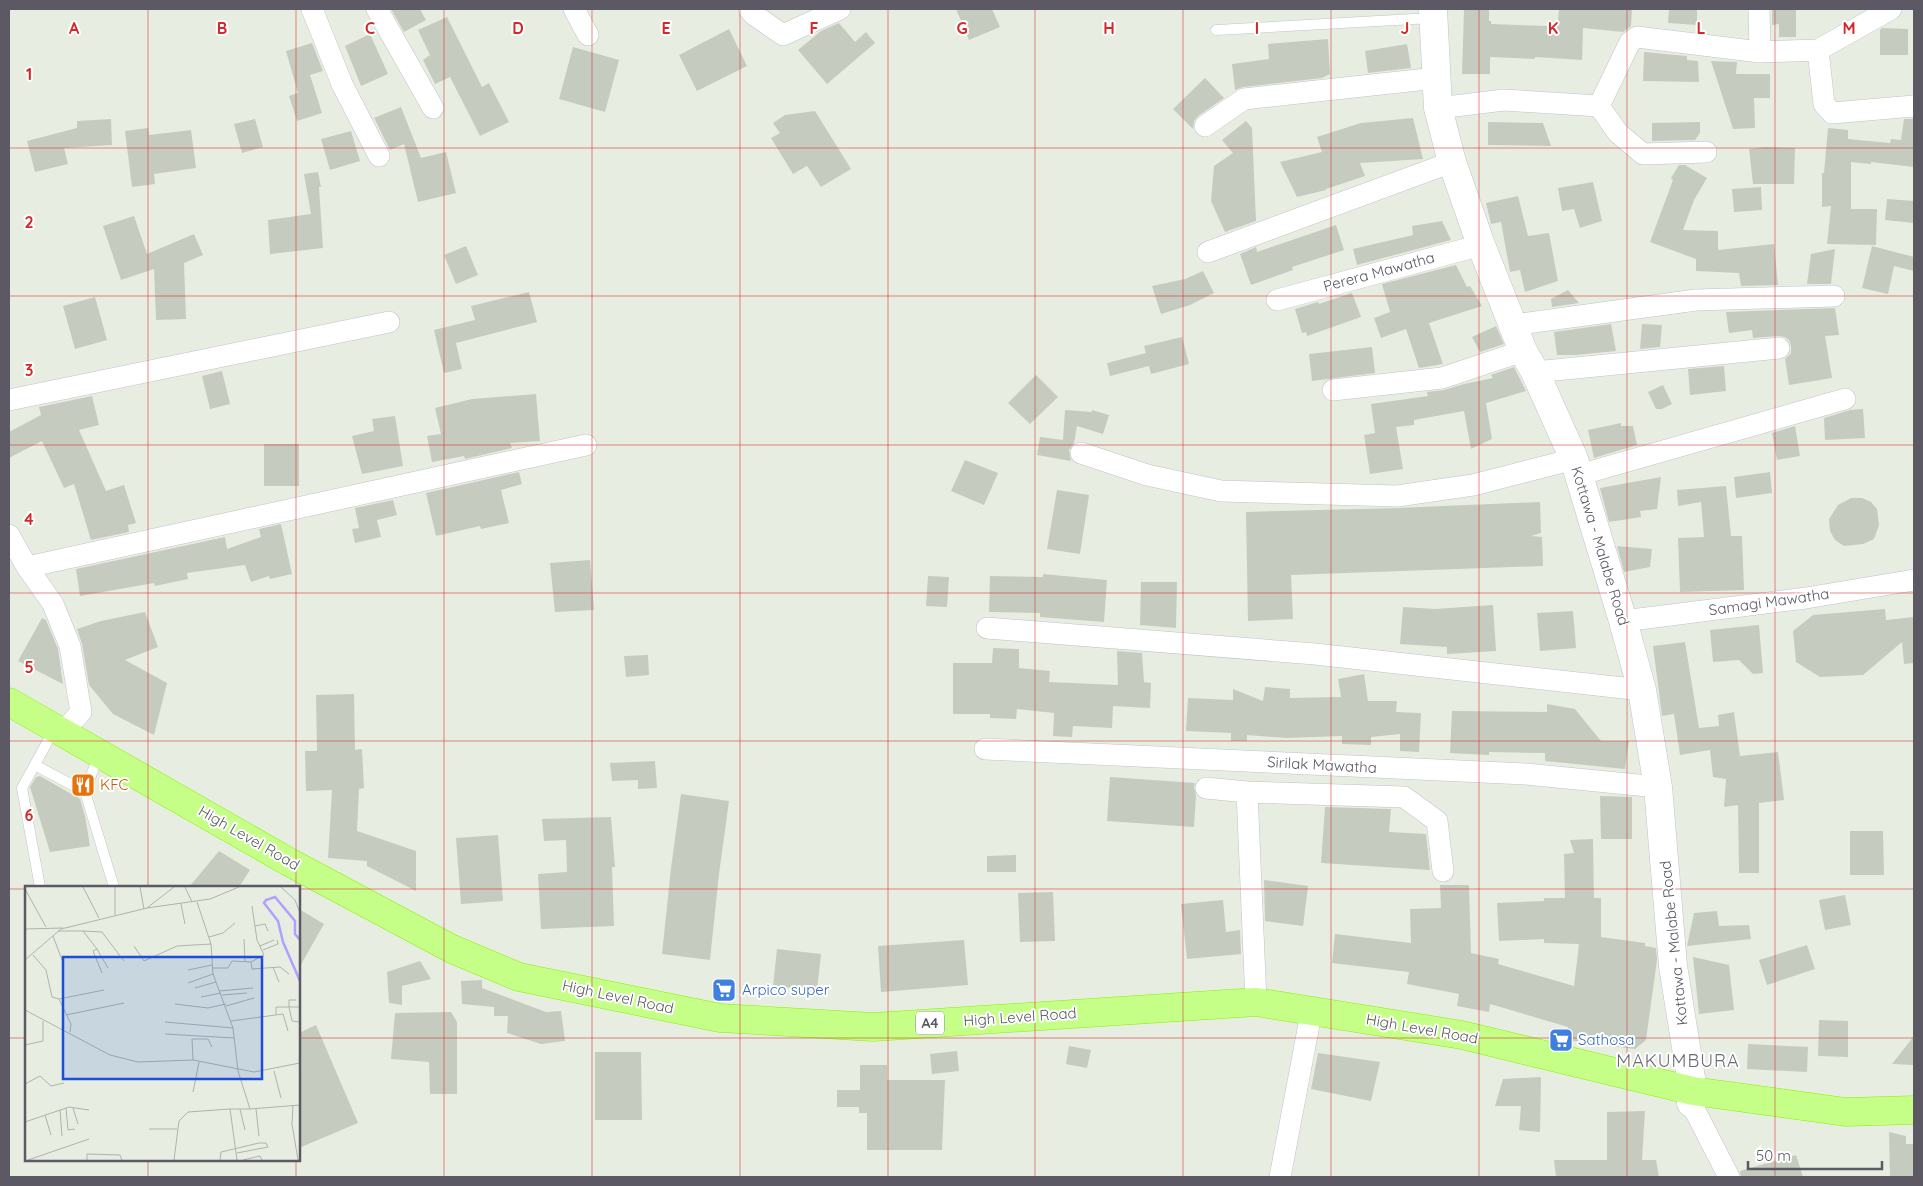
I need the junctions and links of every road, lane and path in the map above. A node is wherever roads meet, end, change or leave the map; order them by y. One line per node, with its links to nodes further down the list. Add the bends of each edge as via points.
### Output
1 (312, 9): 20 (street, via 342,84)
2 (377, 9): 16 (street)
3 (574, 9): 10 (street)
4 (749, 9): 5 (street, via 782,35)
5 (840, 9)
6 (1759, 9): 12 (street)
7 (1891, 9): 11 (street)
8 (1434, 13): 9 (lane); 13 (street, Kottawa - Malabe Road)
9 (1216, 30)
10 (588, 35)
11 (1818, 50): 12 (street); 15 (street, via 1824,104 1832,113)
12 (1760, 52): 14 (street, via 1637,37 1630,42)
13 (1436, 78): 17 (street, Kottawa - Malabe Road); 18 (street, via 1244,99)
14 (1599, 106): 17 (street, via 1504,100); 19 (street, via 1618,133 1643,154)
15 (1914, 106)
16 (432, 108)
17 (1438, 108): 21 (street, Kottawa - Malabe Road)
18 (1205, 126)
19 (1706, 152)
20 (379, 156)
21 (1452, 162): 22 (street, Kottawa - Malabe Road); 23 (street)
22 (1481, 245): 25 (street, Perera Mawatha); 27 (street, Kottawa - Malabe Road)
23 (1208, 252)
24 (1834, 296): 27 (street, via 1696,300)
25 (1277, 300)
26 (389, 322): 32 (street)
27 (1513, 325): 29 (street, Kottawa - Malabe Road)
28 (1779, 348): 29 (street)
29 (1529, 362): 30 (street, via 1442,378); 35 (street, Kottawa - Malabe Road)
30 (1333, 390)
31 (1846, 399): 35 (street)
32 (9, 400)
33 (586, 445): 37 (street)
34 (1081, 453): 35 (street, via 1147,475 1221,491 1397,496)
35 (1577, 467): 39 (street, Kottawa - Malabe Road)
36 (9, 535): 37 (street)
37 (27, 567): 44 (street, via 53,604 70,646 81,712)
38 (1914, 580): 39 (street, Samagi Mawatha, via 1806,598)
39 (1623, 621): 41 (street, Kottawa - Malabe Road)
40 (987, 628): 41 (street, via 1316,654)
41 (1642, 690): 48 (street, Kottawa - Malabe Road)
42 (9, 702): 44 (highway, High Level Road / A4)
43 (9, 718): 44 (highway, High Level Road / A4)
44 (56, 736): 46 (highway, High Level Road / A4); 47 (lane); 57 (highway, High Level Road / A4, via 452,948 519,976 720,1018)
45 (985, 749): 48 (street, Sirilak Mawatha, via 1526,774)
46 (95, 765): 50 (lane); 57 (highway, High Level Road / A4, via 284,872 491,979 594,1007 718,1030)
47 (35, 766): 50 (lane); 53 (lane, via 22,788)
48 (1658, 787): 58 (street, Kottawa - Malabe Road, via 1673,966)
49 (1206, 788): 51 (street)
50 (85, 792): 54 (lane)
51 (1246, 792): 52 (street, via 1404,797 1437,821); 55 (street)
52 (1443, 871)
53 (40, 886)
54 (114, 886)
55 (1256, 1002): 57 (highway, High Level Road / A4); 58 (highway, High Level Road / A4, via 1462,1035)
56 (1310, 1019): 57 (highway, High Level Road / A4, via 1239,1013); 58 (highway, High Level Road / A4, via 1460,1046); 61 (street)
57 (874, 1034)
58 (1692, 1097): 59 (highway, High Level Road / A4, via 1846,1112); 60 (highway, High Level Road / A4, via 1846,1124); 62 (street)
59 (1914, 1110)
60 (1914, 1122)
61 (1280, 1177)
62 (1729, 1177)

